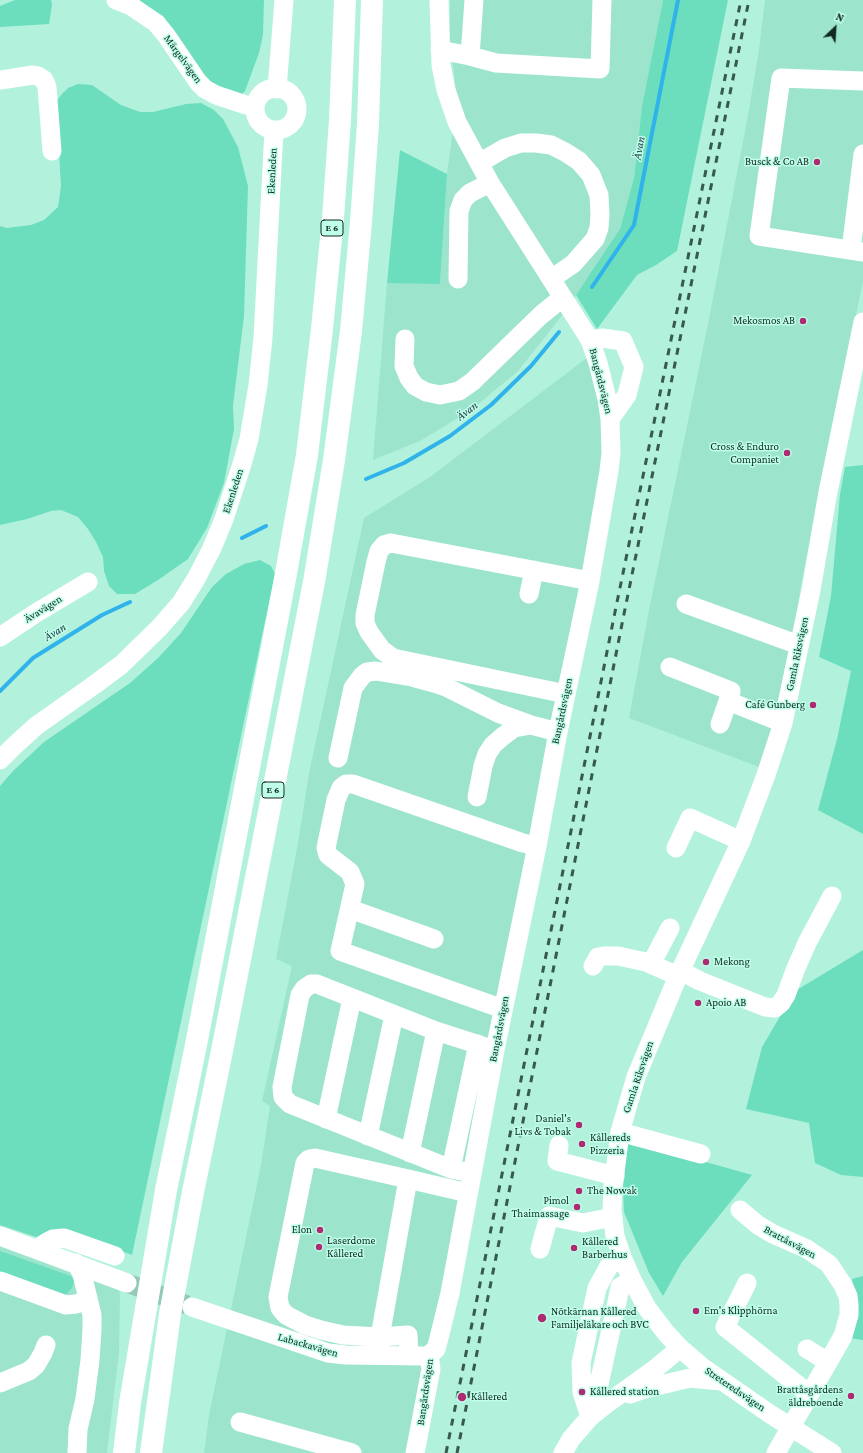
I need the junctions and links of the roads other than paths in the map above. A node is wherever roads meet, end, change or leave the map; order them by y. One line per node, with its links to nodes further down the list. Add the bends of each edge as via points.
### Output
1 (116, 0): 13 (street, Märgelvägen, via 131,6 156,23 205,89 216,95)
2 (284, 0): 12 (street)
3 (345, 0): 101 (highway, E 6, via 333,218 307,455 284,586 166,1190)
4 (372, 0): 102 (highway, E 6, via 368,124 361,222 351,331 334,460 314,582 187,1221 170,1314)
5 (438, 0): 8 (street, Bangårdsvägen)
6 (474, 0): 9 (street)
7 (602, 0): 9 (street, via 600,69 496,63)
8 (440, 50): 9 (street); 17 (street, Bangårdsvägen, via 446,90 456,122)
9 (470, 56)
10 (0, 80): 15 (street, via 38,76 44,80 47,87)
11 (863, 81): 19 (street, via 780,78 759,236)
12 (277, 89): 13 (street, via 261,95); 14 (street, via 289,94 297,111 292,123 280,130)
13 (255, 106): 14 (street, via 262,124)
14 (274, 130): 43 (street, Ekenleden, via 258,386 249,439 234,491 215,541 192,585 159,628 121,665 36,726)
15 (52, 151)
16 (863, 154): 19 (street)
17 (479, 163): 18 (street, Bangårdsvägen); 21 (street, via 505,148 536,143 551,145 579,160 591,175 599,194 599,228 595,240 573,264)
18 (490, 183): 20 (street, via 470,192 463,200 459,211); 21 (street, Bangårdsvägen)
19 (857, 251)
20 (458, 279)
21 (551, 280): 22 (street, Bangårdsvägen)
22 (562, 298): 24 (street, via 472,382 458,391 440,395 415,386 404,366); 25 (street, Bangårdsvägen)
23 (863, 322): 33 (street, Gamla Riksvägen)
24 (405, 339)
25 (590, 340): 26 (street, Bangårdsvägen, via 603,380); 26 (street, via 602,338 623,341 634,367 627,395)
26 (610, 419): 28 (street, Bangårdsvägen, via 609,471)
27 (534, 570): 28 (street); 30 (street); 36 (street, via 391,543 384,545 376,562 365,623 382,650 393,658)
28 (590, 581): 36 (street, Bangårdsvägen)
29 (88, 582): 32 (street, Ävavägen)
30 (529, 594)
31 (686, 604): 33 (street)
32 (0, 637)
33 (799, 645): 38 (street, Gamla Riksvägen)
34 (670, 668): 37 (street, via 731,691)
35 (434, 683): 36 (street, via 442,676); 40 (street, via 498,713); 42 (street, via 384,671 368,672 362,676 353,688)
36 (566, 697): 41 (street, Bangårdsvägen)
37 (728, 701): 38 (street); 39 (street)
38 (783, 722): 45 (street, Gamla Riksvägen)
39 (720, 724)
40 (531, 725): 41 (street); 44 (street, via 514,728 492,745 483,766)
41 (558, 732): 46 (street, Bangårdsvägen)
42 (338, 758)
43 (0, 760)
44 (476, 797)
45 (741, 841): 47 (street, via 690,818); 54 (street, Gamla Riksvägen)
46 (537, 846): 49 (street, via 353,784 346,784 341,788 336,800 326,848 328,855 350,872 355,884); 56 (street, Bangårdsvägen)
47 (676, 848)
48 (832, 896): 54 (street, via 807,943 786,996 775,1008 764,1007)
49 (350, 909): 51 (street); 56 (street, via 340,951)
50 (670, 928): 53 (street)
51 (434, 939)
52 (600, 956): 53 (street, via 618,956)
53 (651, 964): 54 (street)
54 (680, 973): 61 (street, Gamla Riksvägen, via 636,1077)
55 (352, 998): 57 (street); 60 (street); 60 (street, via 317,984 311,984 300,995 282,1087 283,1097 290,1104)
56 (503, 1009): 59 (street, Bangårdsvägen)
57 (394, 1015): 58 (street); 62 (street)
58 (436, 1031): 59 (street); 64 (street)
59 (486, 1047): 66 (street); 67 (street, Bangårdsvägen)
60 (326, 1119): 62 (street)
61 (620, 1132): 65 (street); 68 (street, Gamla Riksvägen)
62 (368, 1136): 64 (street)
63 (559, 1145): 68 (street, via 557,1161)
64 (410, 1153): 66 (street)
65 (701, 1154)
66 (451, 1169): 67 (street)
67 (472, 1173): 70 (street, Bangårdsvägen)
68 (614, 1176): 72 (street, Gamla Riksvägen)
69 (408, 1179): 70 (street); 85 (street); 85 (street, via 315,1158 309,1159 305,1163 278,1297 280,1308 286,1316 305,1325 343,1335)
70 (468, 1193): 89 (street, Bangårdsvägen, via 450,1293 436,1349)
71 (740, 1210): 92 (street, Brattåsvägen, via 758,1225 807,1249 829,1264 843,1285 848,1296 849,1315 843,1336)
72 (613, 1217): 75 (street, via 583,1223 549,1216); 77 (street, Gamla Riksvägen, via 615,1236)
73 (0, 1236): 74 (street)
74 (37, 1249): 76 (street, via 53,1239 64,1238); 78 (street)
75 (540, 1249)
76 (115, 1256)
77 (622, 1257): 79 (street, Gamla Riksvägen); 97 (street, via 610,1266 597,1288 581,1363 582,1392)
78 (76, 1263): 81 (street); 83 (street, via 82,1274)
79 (632, 1280): 87 (street, Gamla Riksvägen, via 647,1308); 96 (street, via 620,1287 597,1393)
80 (0, 1281): 83 (street, via 66,1305)
81 (127, 1283)
82 (747, 1283): 95 (street, via 725,1327)
83 (88, 1300): 100 (street, via 92,1315 90,1360 78,1429)
84 (192, 1306): 90 (street, Labackavägen, via 328,1353)
85 (380, 1337): 90 (street); 91 (street, via 408,1335)
86 (46, 1345): 94 (street, via 36,1365 29,1371)
87 (680, 1348): 93 (street, Streteredsvägen); 96 (street)
88 (807, 1349): 92 (street)
89 (429, 1355): 91 (street, Labackavägen); 104 (street, Bangårdsvägen, via 431,1369)
90 (380, 1356): 91 (street, Labackavägen)
91 (409, 1356)
92 (828, 1362): 95 (street, Brattåsvägen)
93 (723, 1381): 96 (street, via 690,1378 648,1388); 99 (street, Streteredsvägen)
94 (0, 1383)
95 (809, 1394): 99 (street, Brattåsvägen)
96 (611, 1401): 97 (street)
97 (590, 1417): 105 (street)
98 (240, 1422): 103 (street)
99 (791, 1427): 106 (street, Brattåsvägen); 107 (street, Streteredsvägen)
100 (77, 1453)
101 (124, 1453)
102 (151, 1453)
103 (352, 1453)
104 (415, 1453)
105 (562, 1453)
106 (776, 1453)
107 (832, 1453)

